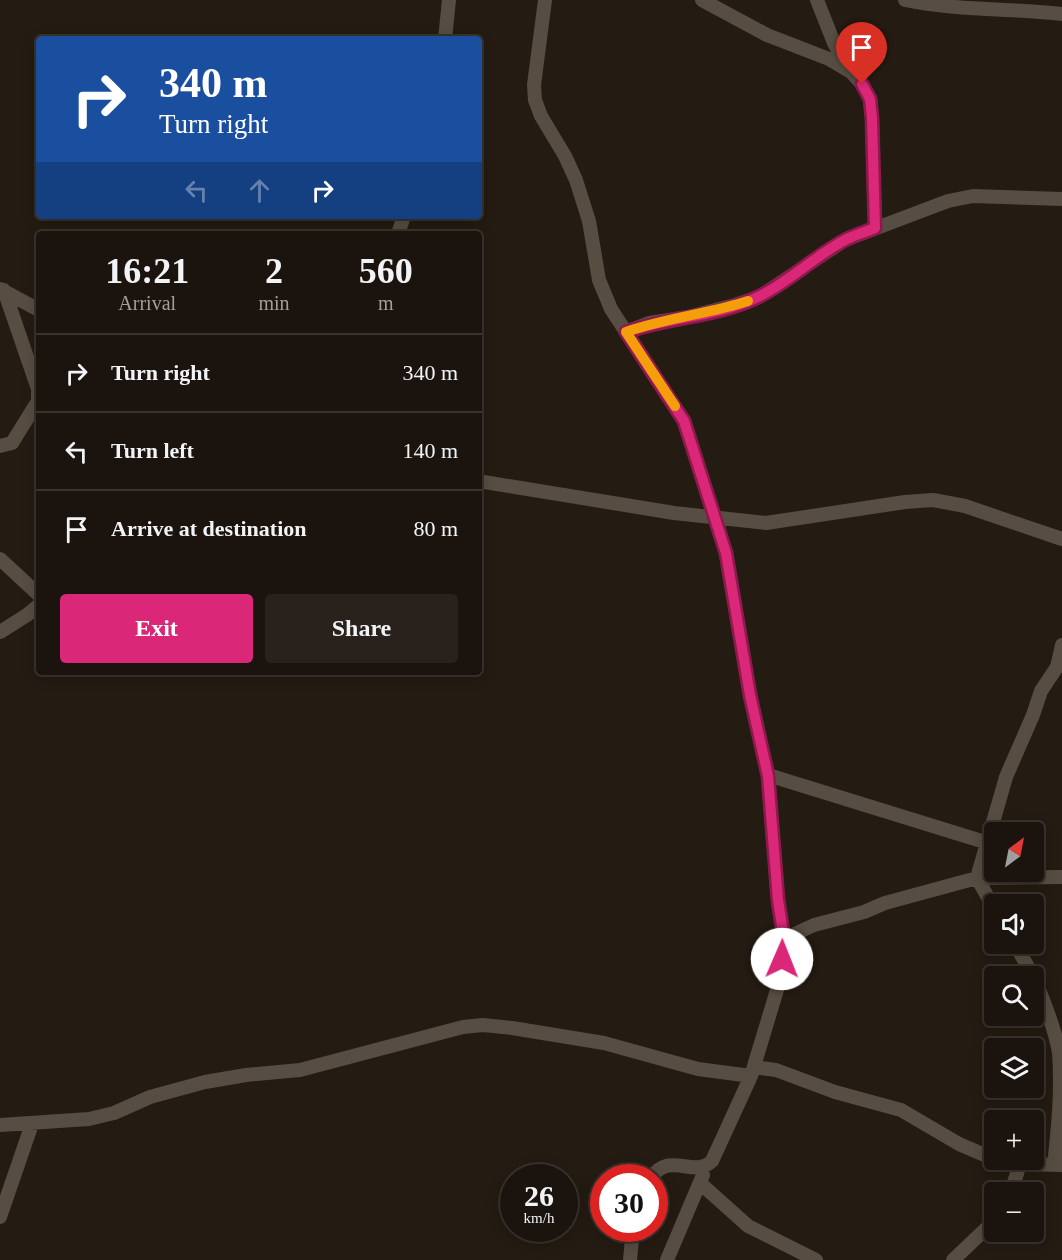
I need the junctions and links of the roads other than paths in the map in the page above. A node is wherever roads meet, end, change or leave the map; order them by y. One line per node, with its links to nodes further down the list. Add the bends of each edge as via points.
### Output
1 (449, 0): 7 (street)
2 (545, 0): 13 (street, via 535,100 576,180 589,221 599,279)
3 (702, 0): 8 (street, via 741,23)
4 (817, 0): 8 (street)
5 (905, 0): 6 (street)
6 (1062, 14)
7 (445, 36)
8 (850, 72): 10 (street, via 870,99)
9 (1062, 199): 10 (street, via 973,196 938,204)
10 (875, 228): 13 (street, via 845,240 759,297)
11 (2, 290): 12 (street); 14 (street)
12 (36, 307)
13 (626, 332): 18 (street, via 684,421)
14 (36, 381)
15 (36, 404): 16 (street, via 12,443)
16 (0, 446)
17 (482, 482): 18 (street)
18 (713, 517): 19 (street, via 766,523 933,500 965,506); 25 (street, via 726,553)
19 (1062, 539)
20 (0, 559): 21 (street)
21 (36, 592)
22 (36, 608): 23 (street)
23 (0, 632)
24 (1062, 645): 26 (street, via 1057,667 1041,691 1006,777)
25 (768, 776): 27 (street); 32 (street)
26 (994, 822)
27 (984, 842)
28 (984, 856): 30 (street)
29 (1062, 877): 30 (street)
30 (977, 878): 31 (street); 32 (street, via 814,925)
31 (986, 894)
32 (784, 939): 34 (street, via 780,980)
33 (1044, 1005): 40 (street, via 1059,1052)
34 (752, 1071): 35 (street, via 698,1069 604,1043 483,1025 300,1070 205,1082 89,1119); 37 (street, via 776,1070 901,1110); 39 (street)
35 (32, 1124): 36 (street); 42 (street)
36 (0, 1125)
37 (984, 1154)
38 (668, 1165): 39 (street)
39 (708, 1165): 41 (street)
40 (1058, 1165)
41 (700, 1183): 46 (street); 47 (street, via 747,1226)
42 (0, 1217)
43 (984, 1231): 48 (street)
44 (632, 1242): 45 (street)
45 (630, 1260)
46 (667, 1260)
47 (816, 1260)
48 (953, 1260)

